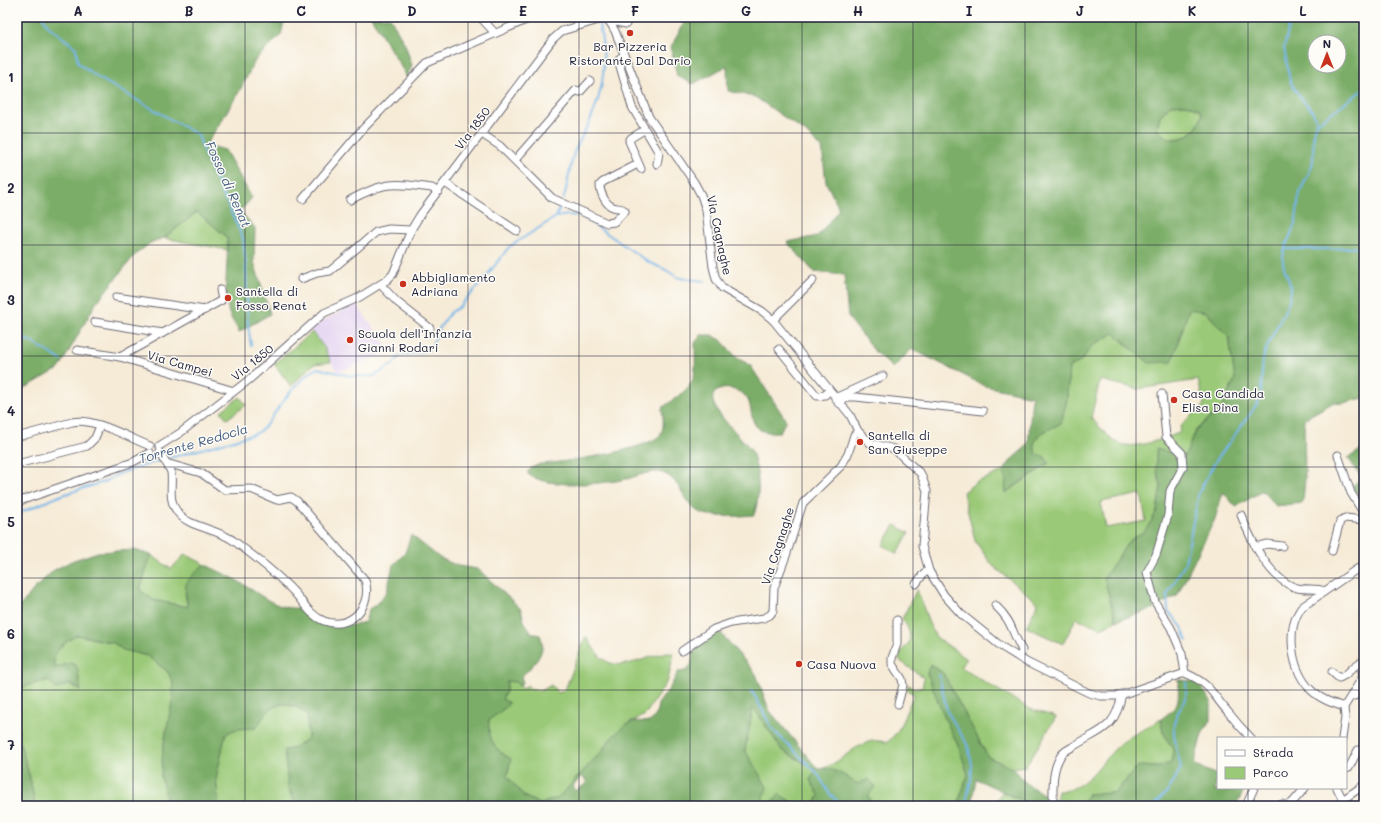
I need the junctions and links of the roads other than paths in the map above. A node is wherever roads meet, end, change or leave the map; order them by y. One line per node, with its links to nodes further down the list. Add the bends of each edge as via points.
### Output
1 (480, 17): 7 (street)
2 (533, 17): 7 (street)
3 (577, 17): 6 (street)
4 (607, 18): 5 (street); 6 (street, Via 1850); 8 (street, Via Cagnaghe)
5 (626, 24)
6 (580, 25): 11 (street, Via 1850, via 562,31 553,39)
7 (495, 33): 16 (street, via 427,63 360,132)
8 (624, 56): 10 (street, Via Cagnaghe, via 620,58 619,63 632,107); 26 (street, Via Cagnaghe, via 649,116 701,195 706,210 716,279 722,288)
9 (590, 81): 12 (street, via 580,92 576,90)
10 (644, 130): 12 (street, via 629,141 639,166 600,185 607,203 626,211 614,222 607,223 554,199); 13 (street, Via Cagnaghe, via 659,153)
11 (482, 134): 12 (street); 14 (street, Via 1850)
12 (515, 160)
13 (657, 164)
14 (445, 183): 15 (street, Via 1850); 19 (street)
15 (438, 192): 17 (street, via 432,188 388,184); 18 (street, Via 1850)
16 (303, 199)
17 (350, 200)
18 (411, 230): 20 (street, via 389,229 376,232 330,271 317,272); 22 (street, Via 1850, via 393,274)
19 (517, 231)
20 (301, 279)
21 (813, 280): 26 (street)
22 (381, 285): 28 (street, via 397,302); 34 (street, Via 1850, via 324,313 284,351)
23 (220, 290): 25 (street, Via Campei, via 222,300)
24 (116, 297): 25 (street)
25 (205, 310): 29 (street, Via Campei)
26 (773, 320): 35 (street, Via Cagnaghe)
27 (95, 322): 29 (street, Via Campei)
28 (430, 328)
29 (163, 333): 32 (street, Via Campei)
30 (779, 348): 35 (street, via 817,396 825,395)
31 (77, 350): 32 (street, Via Campei)
32 (120, 357): 34 (street, Via Campei)
33 (883, 376): 37 (street)
34 (234, 391): 43 (street, Via 1850, via 180,433)
35 (829, 391): 37 (street, Via Cagnaghe)
36 (1162, 394): 63 (street, via 1166,437 1182,453 1183,467 1170,491 1168,515 1147,578 1155,602 1172,628 1182,654)
37 (836, 400): 38 (street, via 856,396); 40 (street, Via Cagnaghe, via 850,415)
38 (983, 411)
39 (100, 426): 41 (street, via 77,421); 42 (street); 45 (street, via 95,438 87,446)
40 (858, 431): 54 (street, Via Cagnaghe, via 872,445 894,449 924,479 928,495 922,546); 59 (street, Via Cagnaghe, via 841,466 803,503 774,588 773,611 770,615 714,629)
41 (17, 437)
42 (150, 450): 43 (street, Via 1850, via 155,456); 46 (street, Via 1850, via 133,462)
43 (162, 454): 43 (street, via 171,472 172,503 180,516 230,537 297,595 307,610 317,617 332,623 348,620 362,609 367,589 365,580 297,501 291,497 277,500 251,489 224,490 201,473)
44 (1338, 455): 47 (street, via 1350,493)
45 (17, 464)
46 (17, 502)
47 (1364, 514)
48 (1241, 515): 51 (street)
49 (1364, 520): 52 (street, via 1345,518 1340,521)
50 (1282, 546): 51 (street, via 1267,544)
51 (1255, 547): 56 (street, via 1282,581 1295,588)
52 (1332, 551)
53 (1364, 566): 56 (street)
54 (929, 571): 55 (street, via 924,573); 60 (street, Via Cagnaghe, via 944,595 961,614)
55 (916, 584)
56 (1324, 591): 69 (street, via 1298,613 1292,640 1295,659 1303,679 1311,689 1322,699)
57 (995, 605): 60 (street, via 1011,623 1022,650)
58 (896, 620): 68 (street, via 897,644 892,664 903,685)
59 (682, 651)
60 (1020, 658): 66 (street, Via Cagnaghe, via 1089,693 1101,696)
61 (1364, 662): 62 (street, via 1359,662 1343,677 1339,678); 64 (street)
62 (1332, 672)
63 (1185, 673): 66 (street, Via Cagnaghe); 70 (street, via 1209,686 1227,712)
64 (1363, 679): 67 (street)
65 (1364, 693): 67 (street)
66 (1122, 694): 78 (street, via 1113,720 1105,729 1060,755 1053,780)
67 (1350, 697): 69 (street)
68 (898, 704)
69 (1344, 707): 71 (street)
70 (1250, 737)
71 (1342, 737)
72 (1364, 751): 73 (street, via 1358,750)
73 (1347, 769)
74 (1364, 785): 79 (street)
75 (1254, 789): 81 (street)
76 (1303, 789): 80 (street, via 1292,803 1286,806)
77 (1338, 789): 79 (street)
78 (1053, 803)
79 (1345, 803)
80 (1282, 804)
81 (1246, 806)

